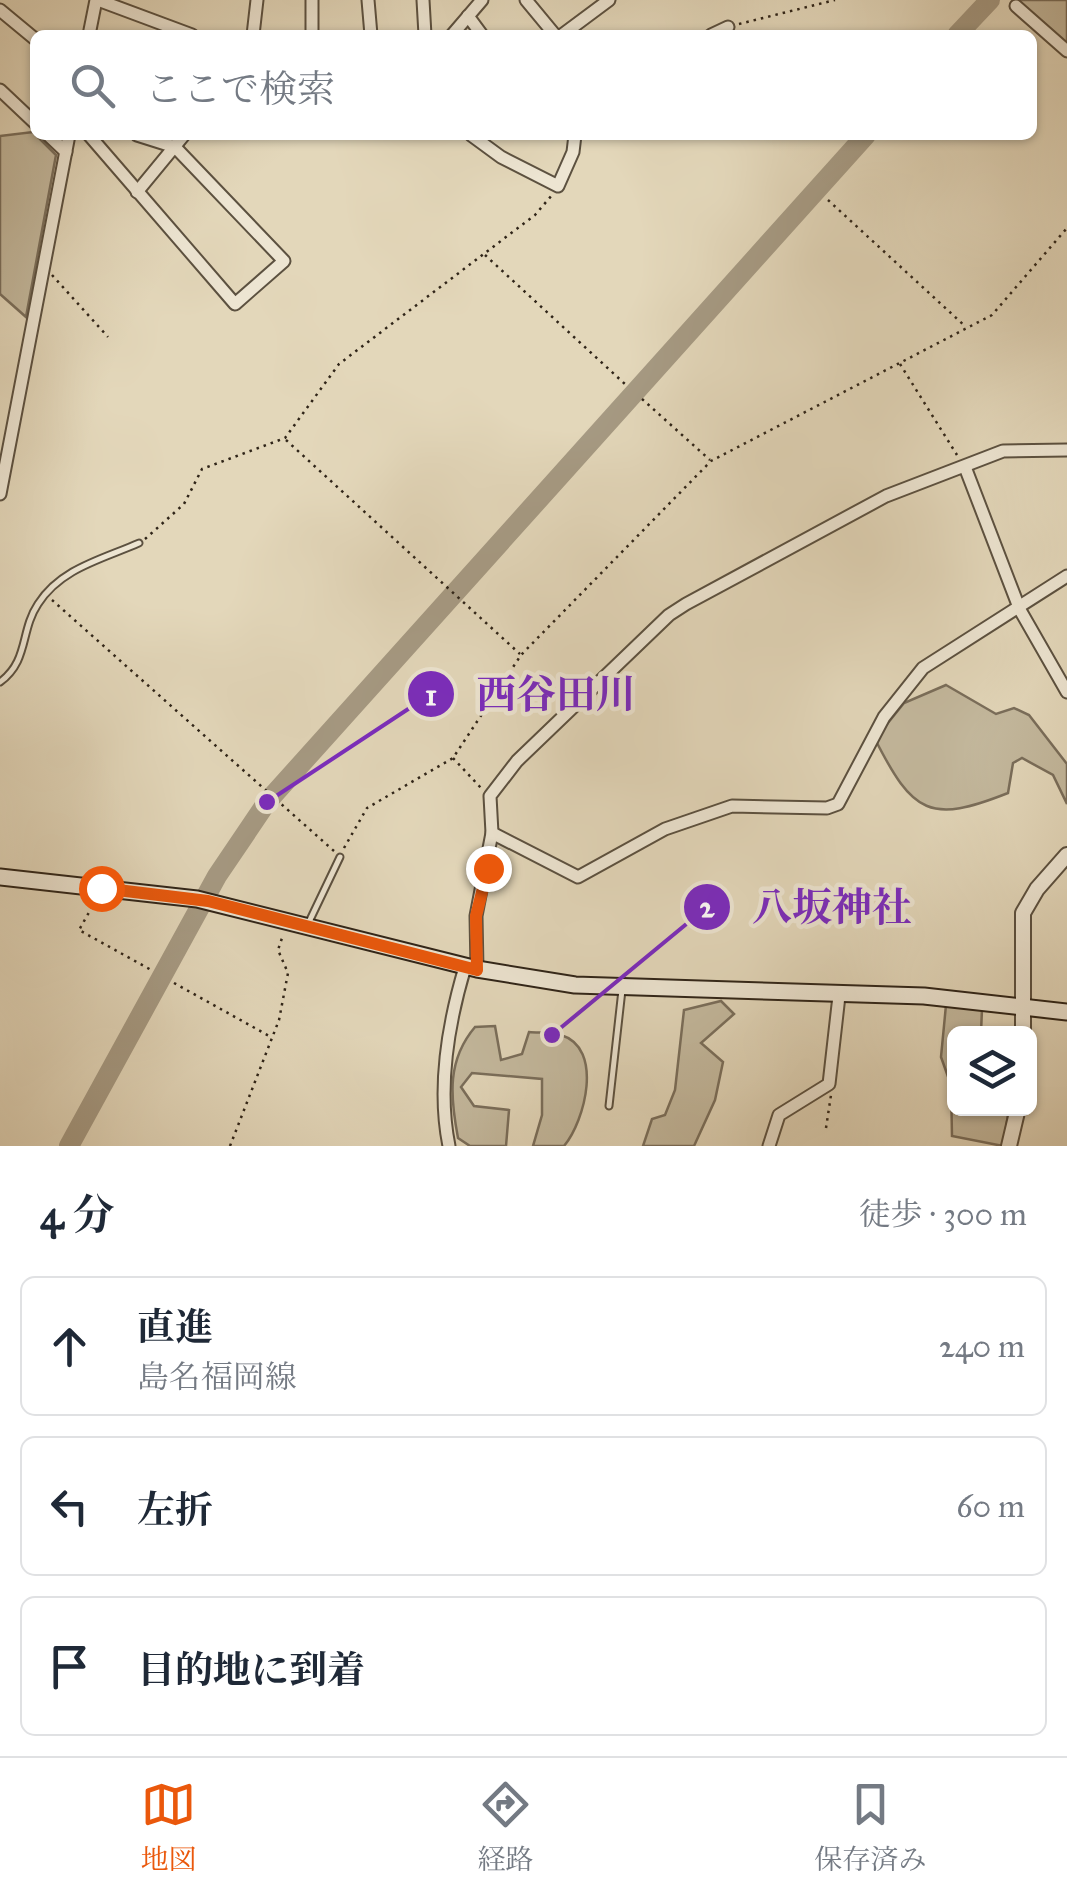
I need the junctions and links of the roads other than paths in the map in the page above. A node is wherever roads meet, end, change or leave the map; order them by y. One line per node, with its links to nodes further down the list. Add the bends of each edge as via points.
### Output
1 (97, 0): 13 (street); 14 (street)
2 (257, 0): 15 (street)
3 (312, 0): 16 (street)
4 (368, 0): 17 (street)
5 (424, 0): 18 (street)
6 (482, 0): 11 (street)
7 (526, 0): 21 (street)
8 (602, 2): 22 (street)
9 (1016, 6): 25 (street)
10 (0, 10): 24 (street)
11 (468, 16): 19 (street); 20 (street)
12 (728, 27): 23 (street)
13 (90, 30)
14 (178, 30)
15 (254, 30)
16 (312, 30)
17 (370, 30)
18 (425, 30)
19 (456, 30)
20 (478, 30)
21 (553, 30)
22 (565, 30)
23 (722, 30)
24 (30, 35)
25 (1067, 51)
26 (0, 90): 27 (street)
27 (30, 118)
28 (53, 140): 37 (street)
29 (68, 140): 37 (street)
30 (92, 140): 39 (street)
31 (152, 140): 36 (street)
32 (180, 140): 36 (street)
33 (479, 140): 38 (street, via 558,186)
34 (564, 140): 38 (street)
35 (574, 140): 38 (street)
36 (174, 147): 39 (street); 39 (street, via 284,261 236,304)
37 (66, 152): 42 (street)
38 (573, 152)
39 (137, 192)
40 (1067, 450): 41 (street, via 1003,451)
41 (965, 467): 45 (street); 48 (street, via 864,506 669,614 517,761 490,796)
42 (0, 494)
43 (140, 543): 46 (lane, via 84,564 38,604 22,657)
44 (1067, 576): 45 (street)
45 (1020, 610): 47 (street); 48 (street, via 922,668 884,717 838,804 732,806 665,829 578,877)
46 (0, 682)
47 (1067, 692)
48 (492, 832): 53 (street)
49 (1067, 854): 56 (street, via 1024,913)
50 (340, 857): 52 (lane)
51 (0, 878): 52 (main road, via 202,900)
52 (308, 924): 53 (main road)
53 (471, 968): 54 (main road); 61 (street, via 452,1010 443,1112)
54 (622, 988): 55 (main road); 59 (lane)
55 (839, 996): 56 (main road); 62 (street, via 829,1084 779,1115)
56 (1024, 1006): 57 (main road); 58 (street)
57 (1067, 1012)
58 (1023, 1026)
59 (610, 1106)
60 (1016, 1116): 63 (street)
61 (449, 1146)
62 (769, 1146)
63 (1009, 1146)

